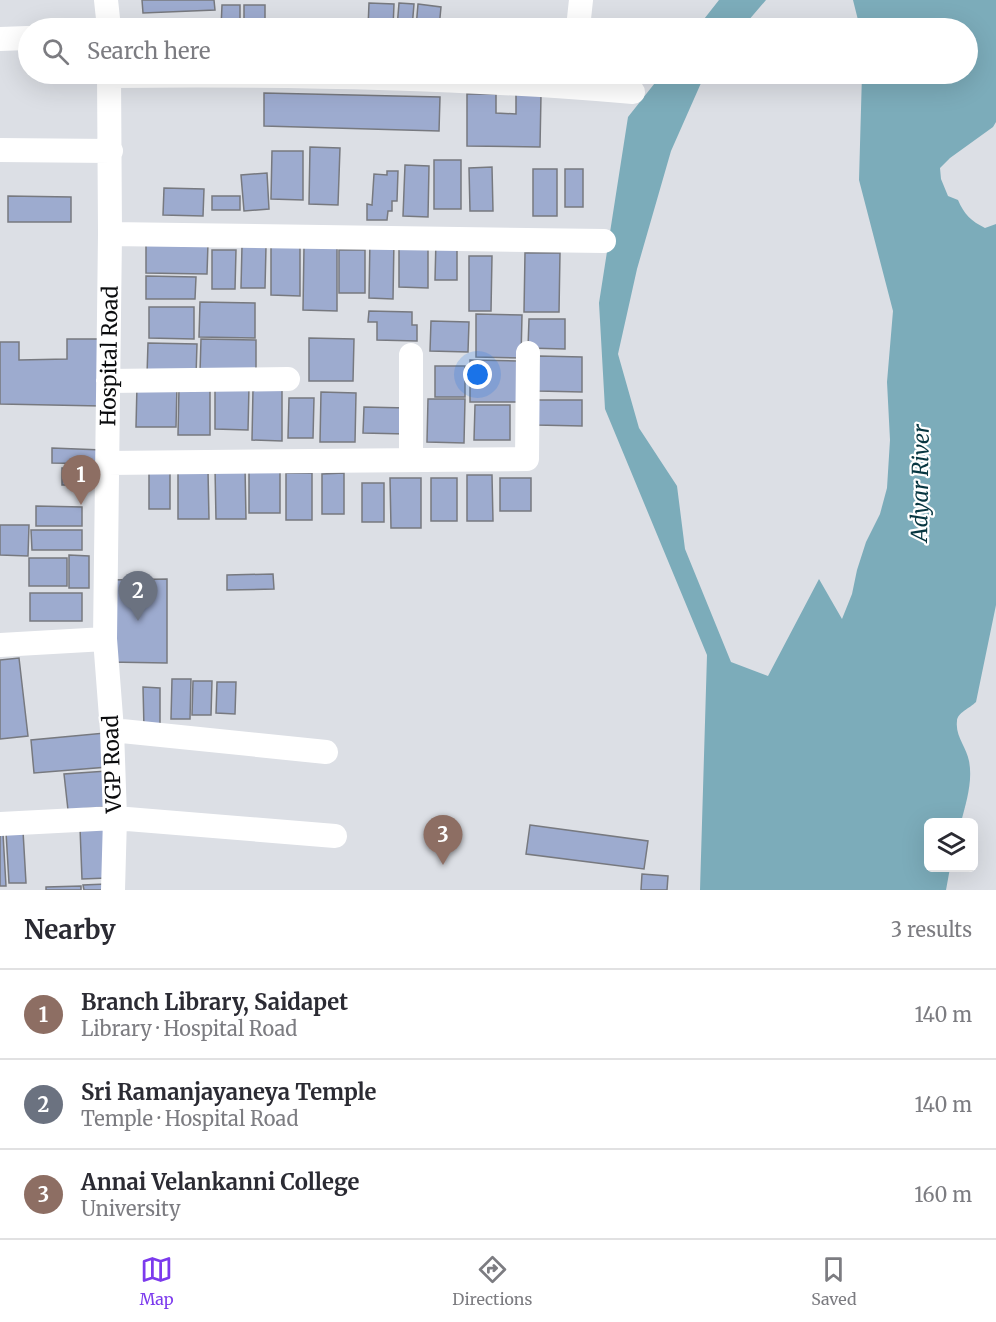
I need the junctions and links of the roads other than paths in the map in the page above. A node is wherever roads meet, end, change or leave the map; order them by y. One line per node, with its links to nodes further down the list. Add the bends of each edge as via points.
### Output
1 (106, 0): 3 (street)
2 (580, 0): 4 (street)
3 (108, 18)
4 (579, 18)
5 (18, 38): 6 (street)
6 (0, 39)
7 (109, 84): 11 (street, Hospital Road)
8 (593, 84): 9 (street)
9 (633, 92)
10 (0, 150): 11 (street)
11 (111, 151): 12 (street, Hospital Road)
12 (110, 234): 13 (street); 17 (street, Hospital Road)
13 (604, 241)
14 (528, 353): 18 (street, via 527,459)
15 (411, 355): 18 (street)
16 (288, 379): 17 (street)
17 (108, 381): 19 (street, Hospital Road)
18 (411, 460): 19 (street)
19 (107, 464): 20 (street, Hospital Road)
20 (105, 639): 21 (street); 22 (street, VGP Road)
21 (0, 645)
22 (112, 730): 23 (street); 24 (street, VGP Road)
23 (326, 752)
24 (115, 818): 25 (street); 26 (street); 27 (street, VGP Road)
25 (0, 824)
26 (335, 836)
27 (113, 890)

